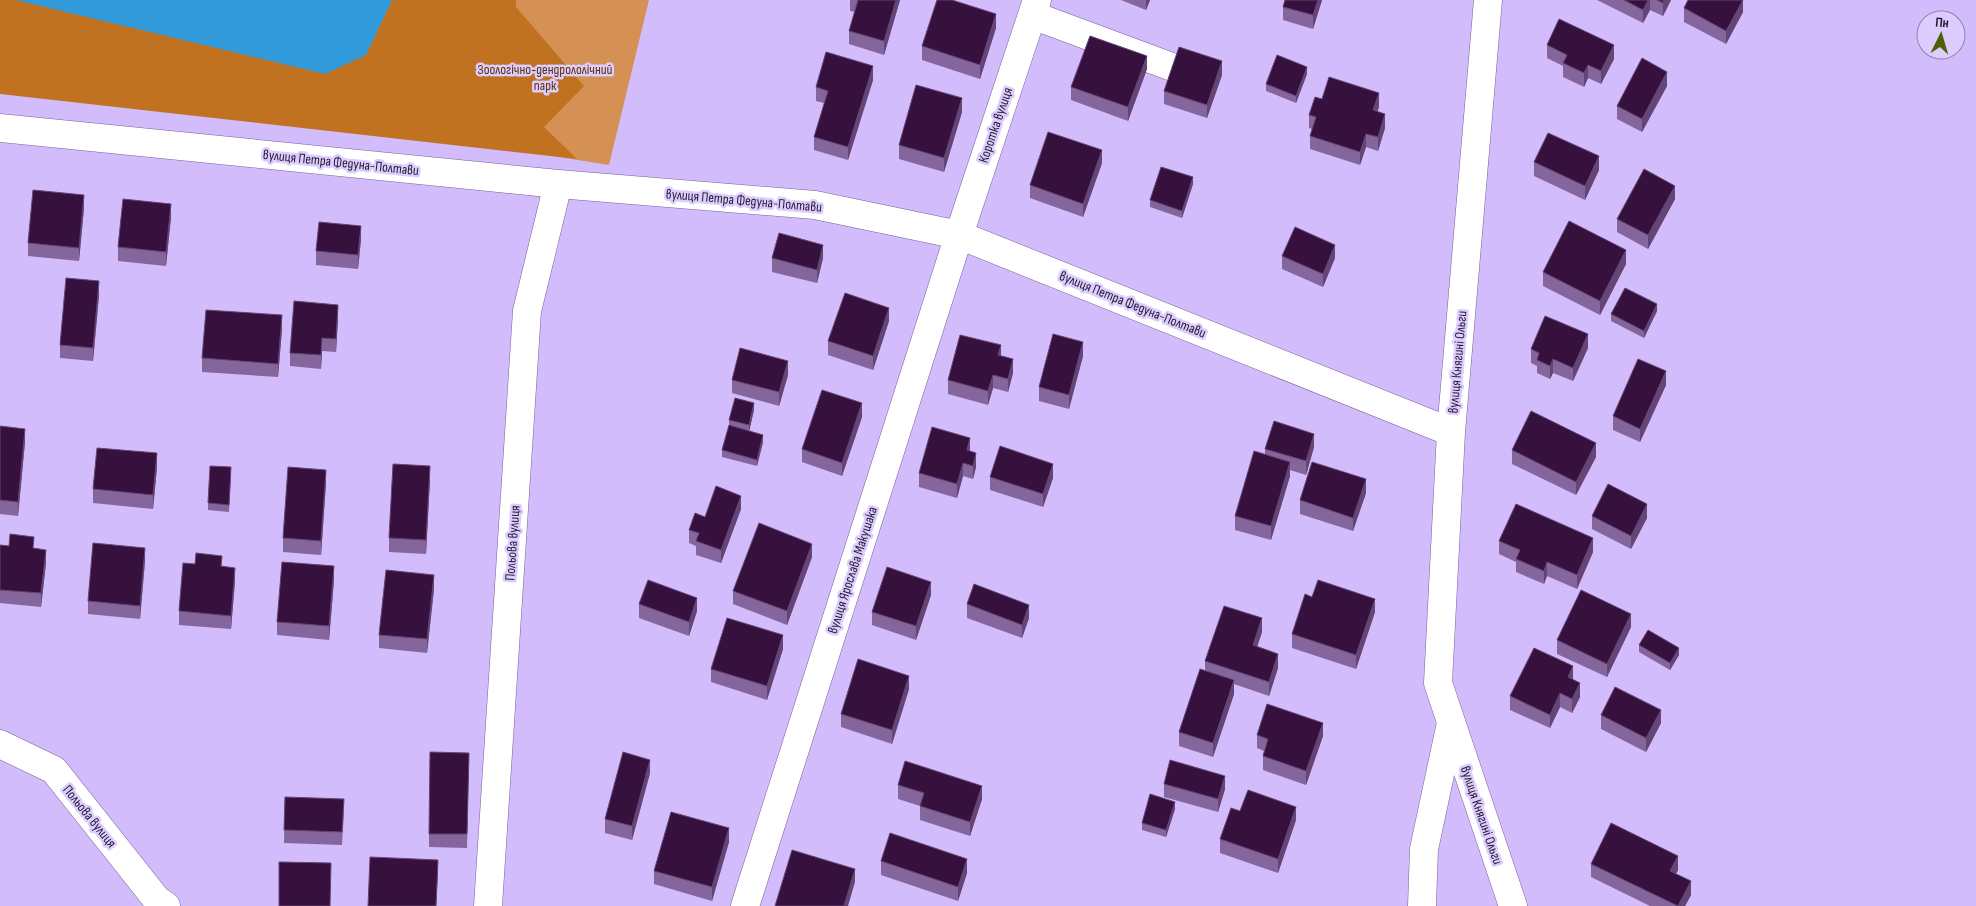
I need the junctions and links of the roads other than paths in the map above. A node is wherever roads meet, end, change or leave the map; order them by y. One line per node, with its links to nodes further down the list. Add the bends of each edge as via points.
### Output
1 (1488, 0): 7 (street, вулиця Княгині Ольги)
2 (1035, 8): 3 (street, Коротка вулиця); 6 (street, Коротка вулиця)
3 (1172, 67)
4 (0, 128): 5 (street, вулиця Петра Федуна-Полтави)
5 (558, 184): 6 (street, вулиця Петра Федуна-Полтави, via 815,205); 11 (street, Польова вулиця, via 527,311)
6 (959, 234): 7 (street, вулиця Петра Федуна-Полтави); 12 (street, вулиця Ярослава Макушака)
7 (1451, 432): 8 (street, вулиця Княгині Ольги, via 1438,683)
8 (1451, 723): 13 (street, вулиця Княгині Ольги, via 1424,850); 14 (street, вулиця Княгині Ольги)
9 (0, 744): 10 (street, Польова вулиця, via 54,770 157,900)
10 (166, 906)
11 (488, 906)
12 (745, 906)
13 (1422, 906)
14 (1513, 906)

